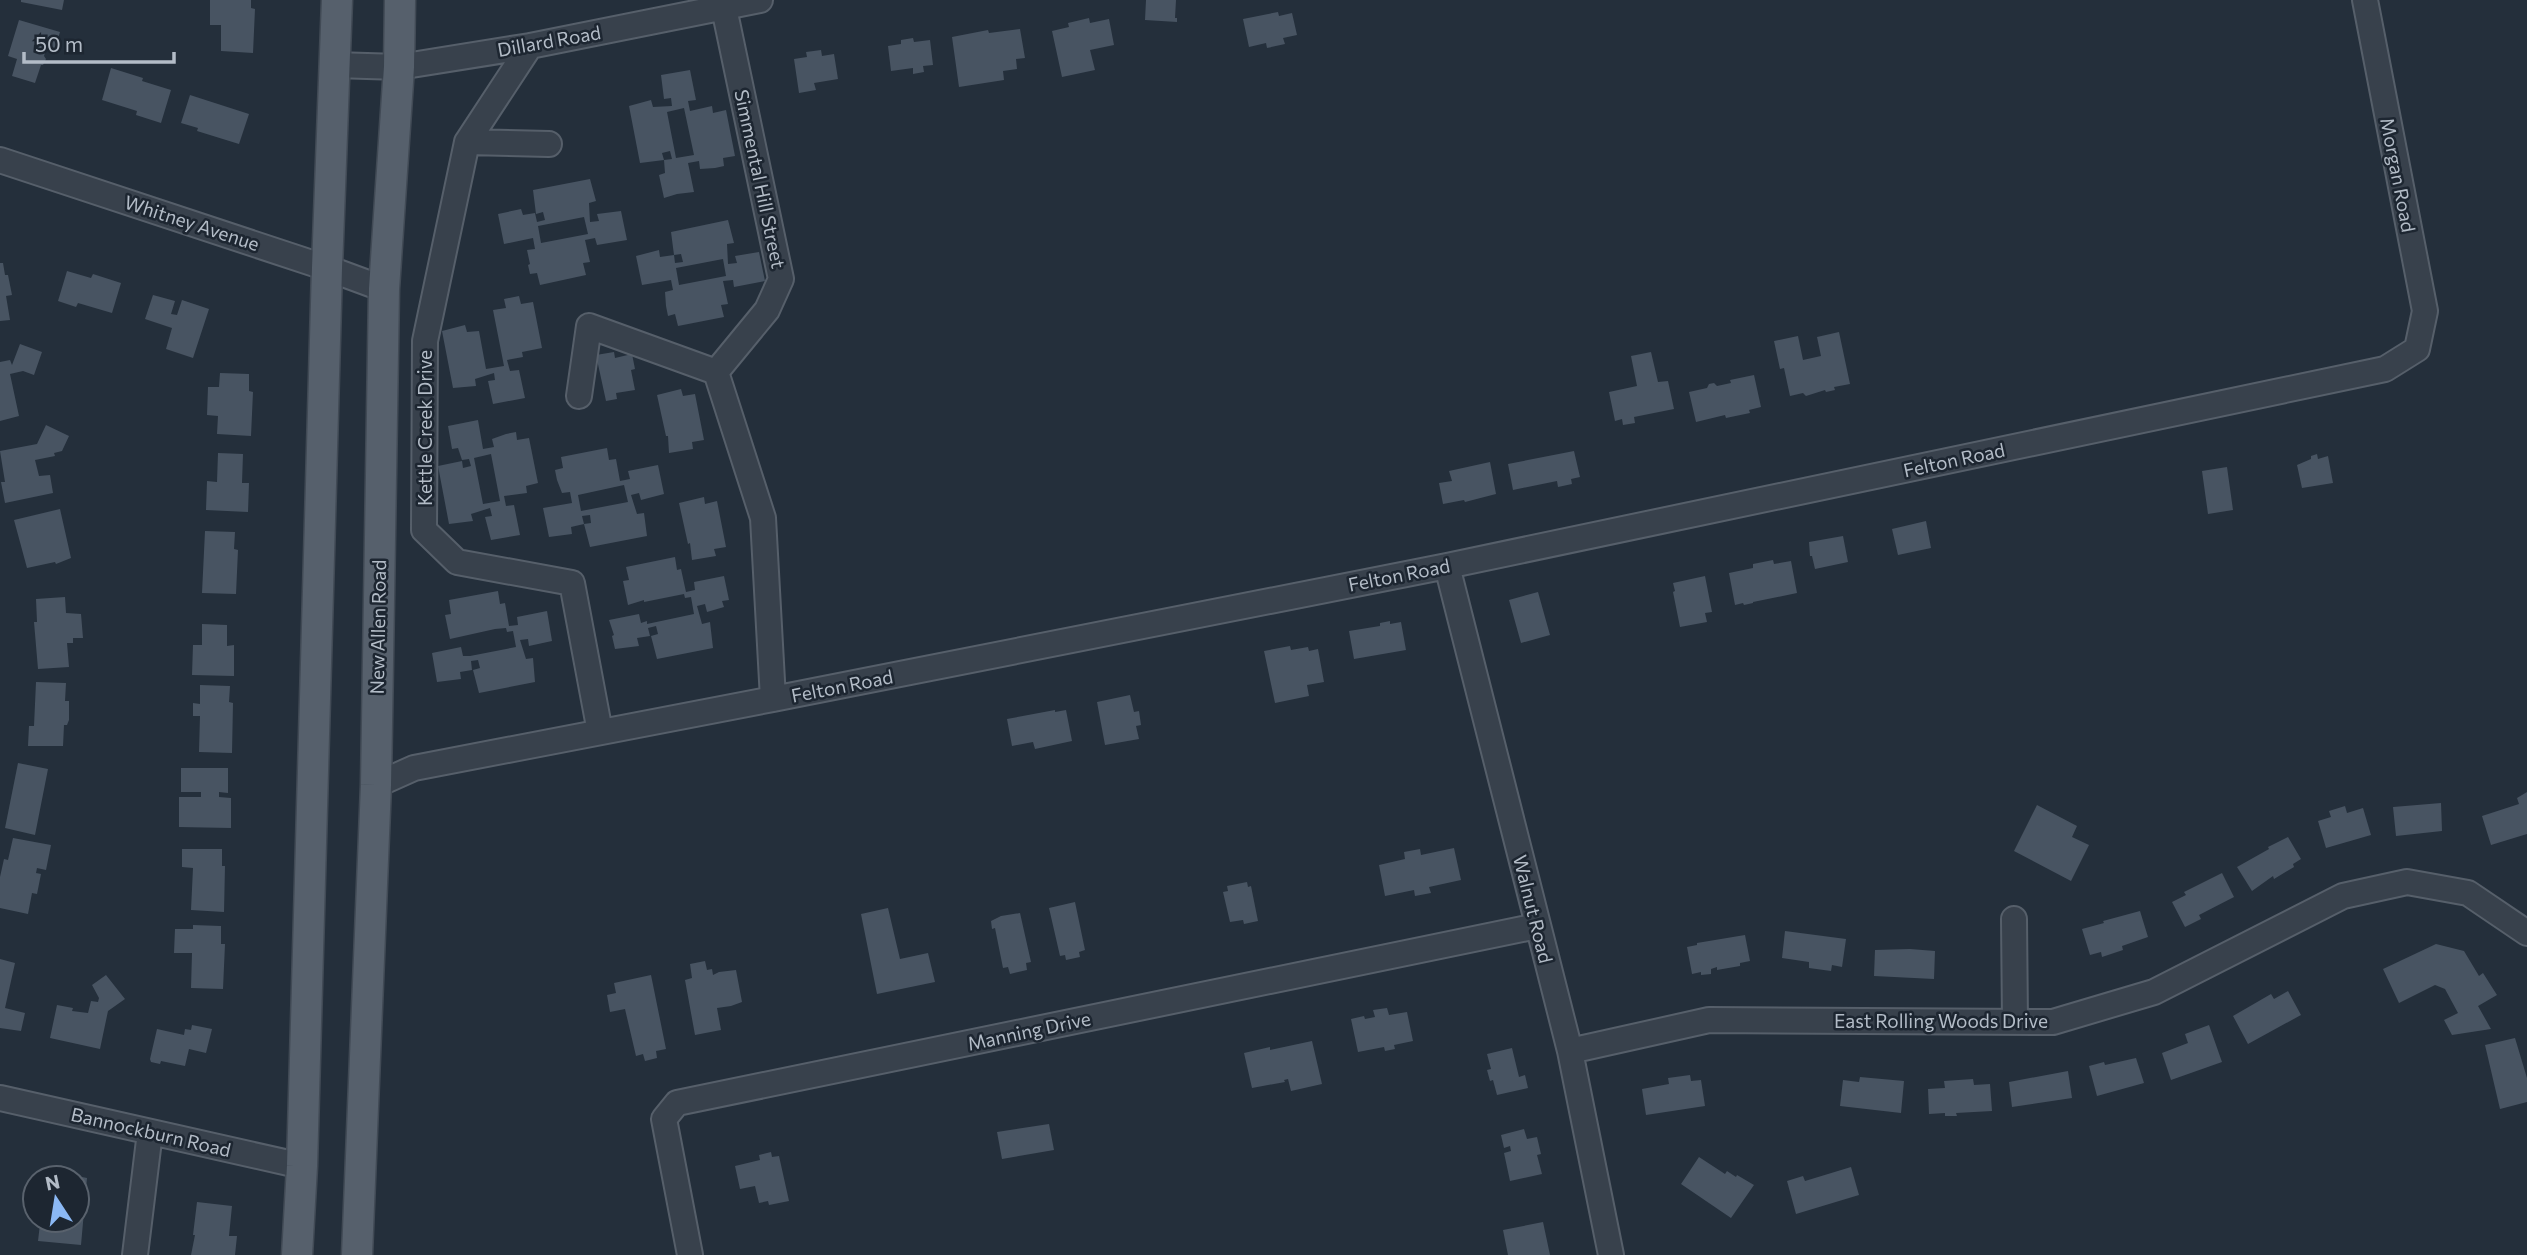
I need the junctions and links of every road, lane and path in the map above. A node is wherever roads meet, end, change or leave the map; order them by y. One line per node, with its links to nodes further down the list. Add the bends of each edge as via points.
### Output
1 (337, 0): 7 (main road)
2 (400, 0): 8 (main road, New Allen Road)
3 (760, 0): 5 (street, Dillard Road)
4 (2365, 0): 14 (street, Morgan Road, via 2425,311)
5 (724, 8): 6 (street, Dillard Road); 15 (street, Simmental Hill Street, via 781,279 767,310)
6 (530, 46): 8 (street, Dillard Road); 9 (street, Kettle Creek Drive)
7 (335, 65): 8 (street, Dillard Road); 12 (main road)
8 (399, 67): 13 (main road, New Allen Road)
9 (467, 142): 10 (street); 19 (street, Kettle Creek Drive, via 425,341 424,530 457,562 572,583)
10 (549, 144)
11 (0, 160): 12 (street, Whitney Avenue)
12 (327, 268): 13 (street, Whitney Avenue); 28 (main road)
13 (384, 289): 20 (main road, New Allen Road)
14 (2417, 349): 17 (street, Felton Road, via 2385,369)
15 (716, 372): 16 (street, via 589,326); 18 (street, via 764,518)
16 (579, 396)
17 (1447, 566): 18 (street, Felton Road); 22 (street, Walnut Road)
18 (773, 699): 19 (street, Felton Road)
19 (600, 732): 20 (street, Felton Road, via 414,768)
20 (376, 785): 31 (main road, New Allen Road)
21 (2014, 919): 24 (street)
22 (1537, 926): 25 (street, Walnut Road); 32 (street, Manning Drive, via 677,1103 664,1119)
23 (2527, 932): 24 (street, East Rolling Woods Drive, via 2468,893 2407,882 2343,896 2154,992 2053,1022)
24 (2015, 1022): 25 (street, East Rolling Woods Drive, via 1709,1020)
25 (1570, 1051): 33 (street, Walnut Road)
26 (0, 1098): 27 (street, Bannockburn Road)
27 (150, 1132): 28 (street, Bannockburn Road); 29 (street)
28 (302, 1166): 30 (main road)
29 (135, 1255)
30 (297, 1255)
31 (357, 1255)
32 (690, 1255)
33 (1611, 1255)

